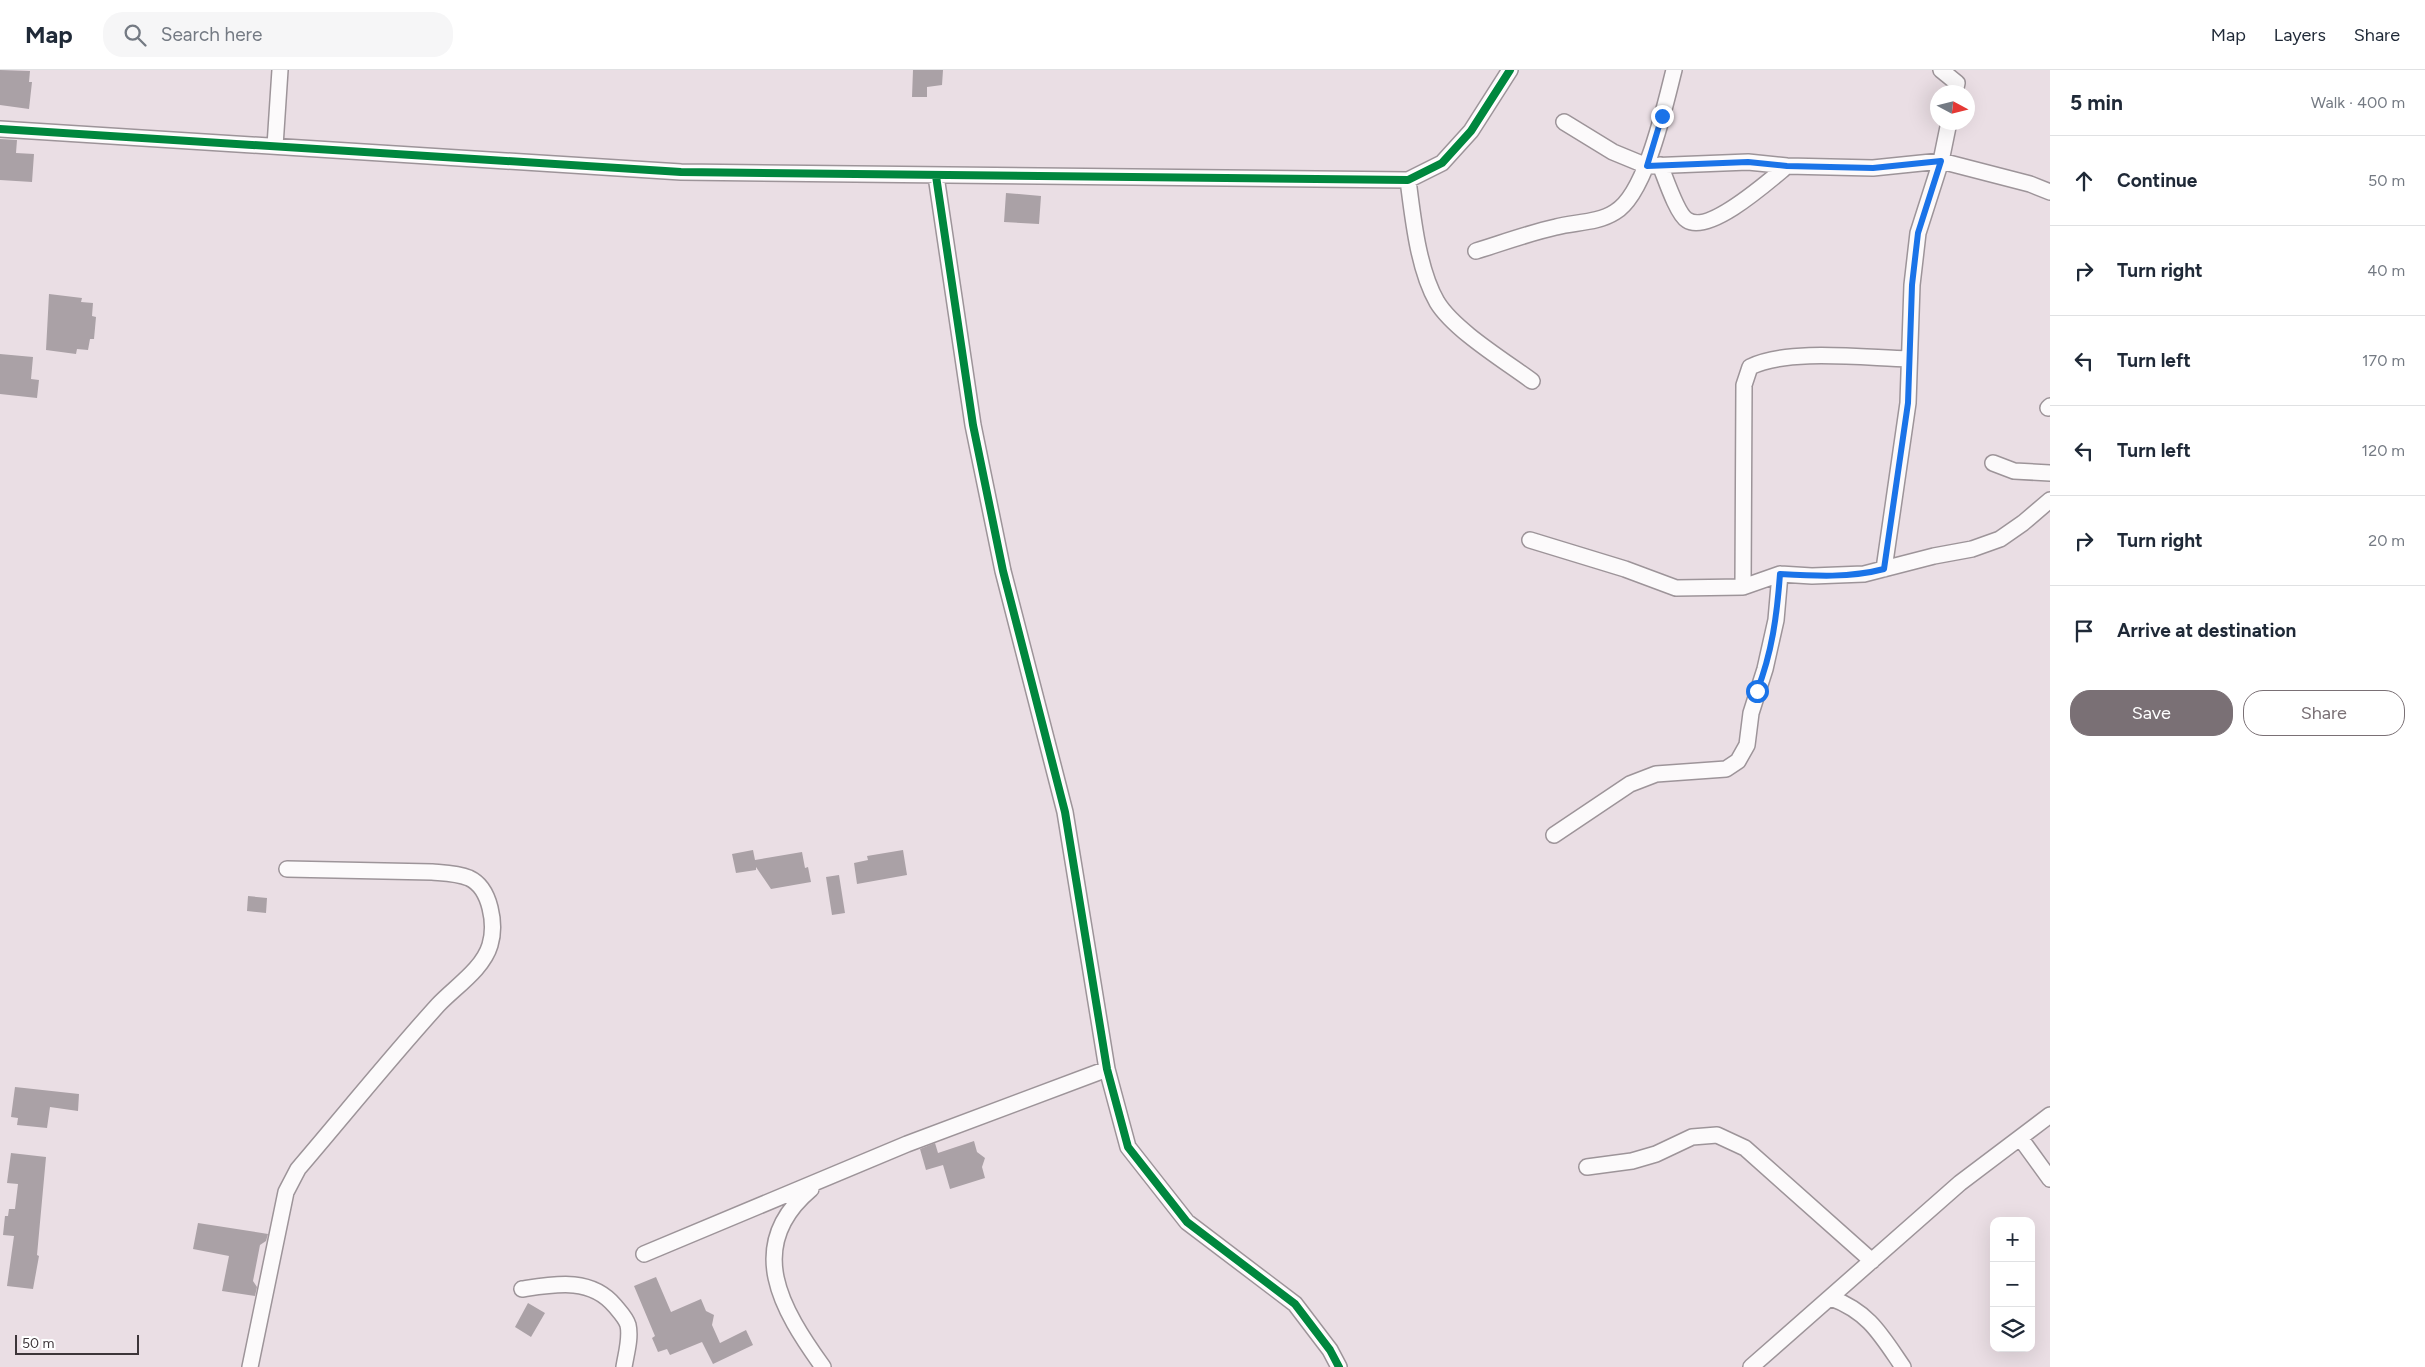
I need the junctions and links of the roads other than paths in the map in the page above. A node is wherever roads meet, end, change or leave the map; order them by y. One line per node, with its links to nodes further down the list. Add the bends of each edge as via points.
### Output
1 (280, 70): 9 (street)
2 (1510, 70): 14 (street, via 1471,131 1442,163)
3 (1674, 70): 11 (street)
4 (1941, 70): 5 (street)
5 (1958, 82)
6 (1564, 122): 11 (street, via 1614,152)
7 (0, 129): 9 (street)
8 (1947, 130): 10 (street)
9 (275, 146): 13 (street, via 681,172)
10 (1941, 161): 12 (street, via 1873,168); 15 (street); 17 (street, via 1918,233)
11 (1654, 166): 12 (street, via 1748,162); 12 (street, via 1686,220 1695,223 1707,222 1734,208); 16 (street, via 1617,212 1546,229)
12 (1787, 166)
13 (936, 176): 14 (street); 28 (street, via 973,425 1003,570 1064,812)
14 (1408, 180): 18 (street, via 1414,228 1438,302 1453,321)
15 (2050, 192)
16 (1476, 251)
17 (1909, 359): 23 (street, via 1908,403); 25 (street, via 1804,357 1764,361 1750,368 1744,385)
18 (1532, 381)
19 (1993, 463): 20 (street, via 2014,471)
20 (2050, 473)
21 (2050, 500): 23 (street, via 2000,539 1972,549)
22 (1530, 540): 25 (street, via 1676,588)
23 (1884, 569): 24 (street, via 1837,576)
24 (1780, 574): 25 (street); 26 (street, via 1771,645 1751,713 1747,745 1738,761 1726,769 1656,774 1630,784)
25 (1743, 587)
26 (1554, 835)
27 (287, 869): 38 (street, via 432,872 470,878 483,891 491,909 493,928 490,946 480,963 438,1004 291,1180)
28 (1107, 1069): 33 (street, via 907,1144); 41 (street, via 1128,1147 1187,1222 1295,1304)
29 (2050, 1115): 30 (street)
30 (2021, 1139): 32 (street); 35 (street, via 1960,1183)
31 (1587, 1167): 35 (street, via 1632,1161 1692,1137 1717,1135 1745,1148)
32 (2050, 1179)
33 (820, 1182): 34 (street); 40 (street, via 786,1216 777,1242 774,1271 777,1291 790,1320)
34 (644, 1254)
35 (1872, 1261): 37 (street)
36 (522, 1289): 39 (street, via 557,1283 574,1284 602,1295 627,1323 629,1331)
37 (1831, 1298): 42 (street); 43 (street, via 1851,1306 1866,1317)
38 (250, 1367)
39 (624, 1367)
40 (823, 1367)
41 (1339, 1367)
42 (1751, 1367)
43 (1903, 1367)

